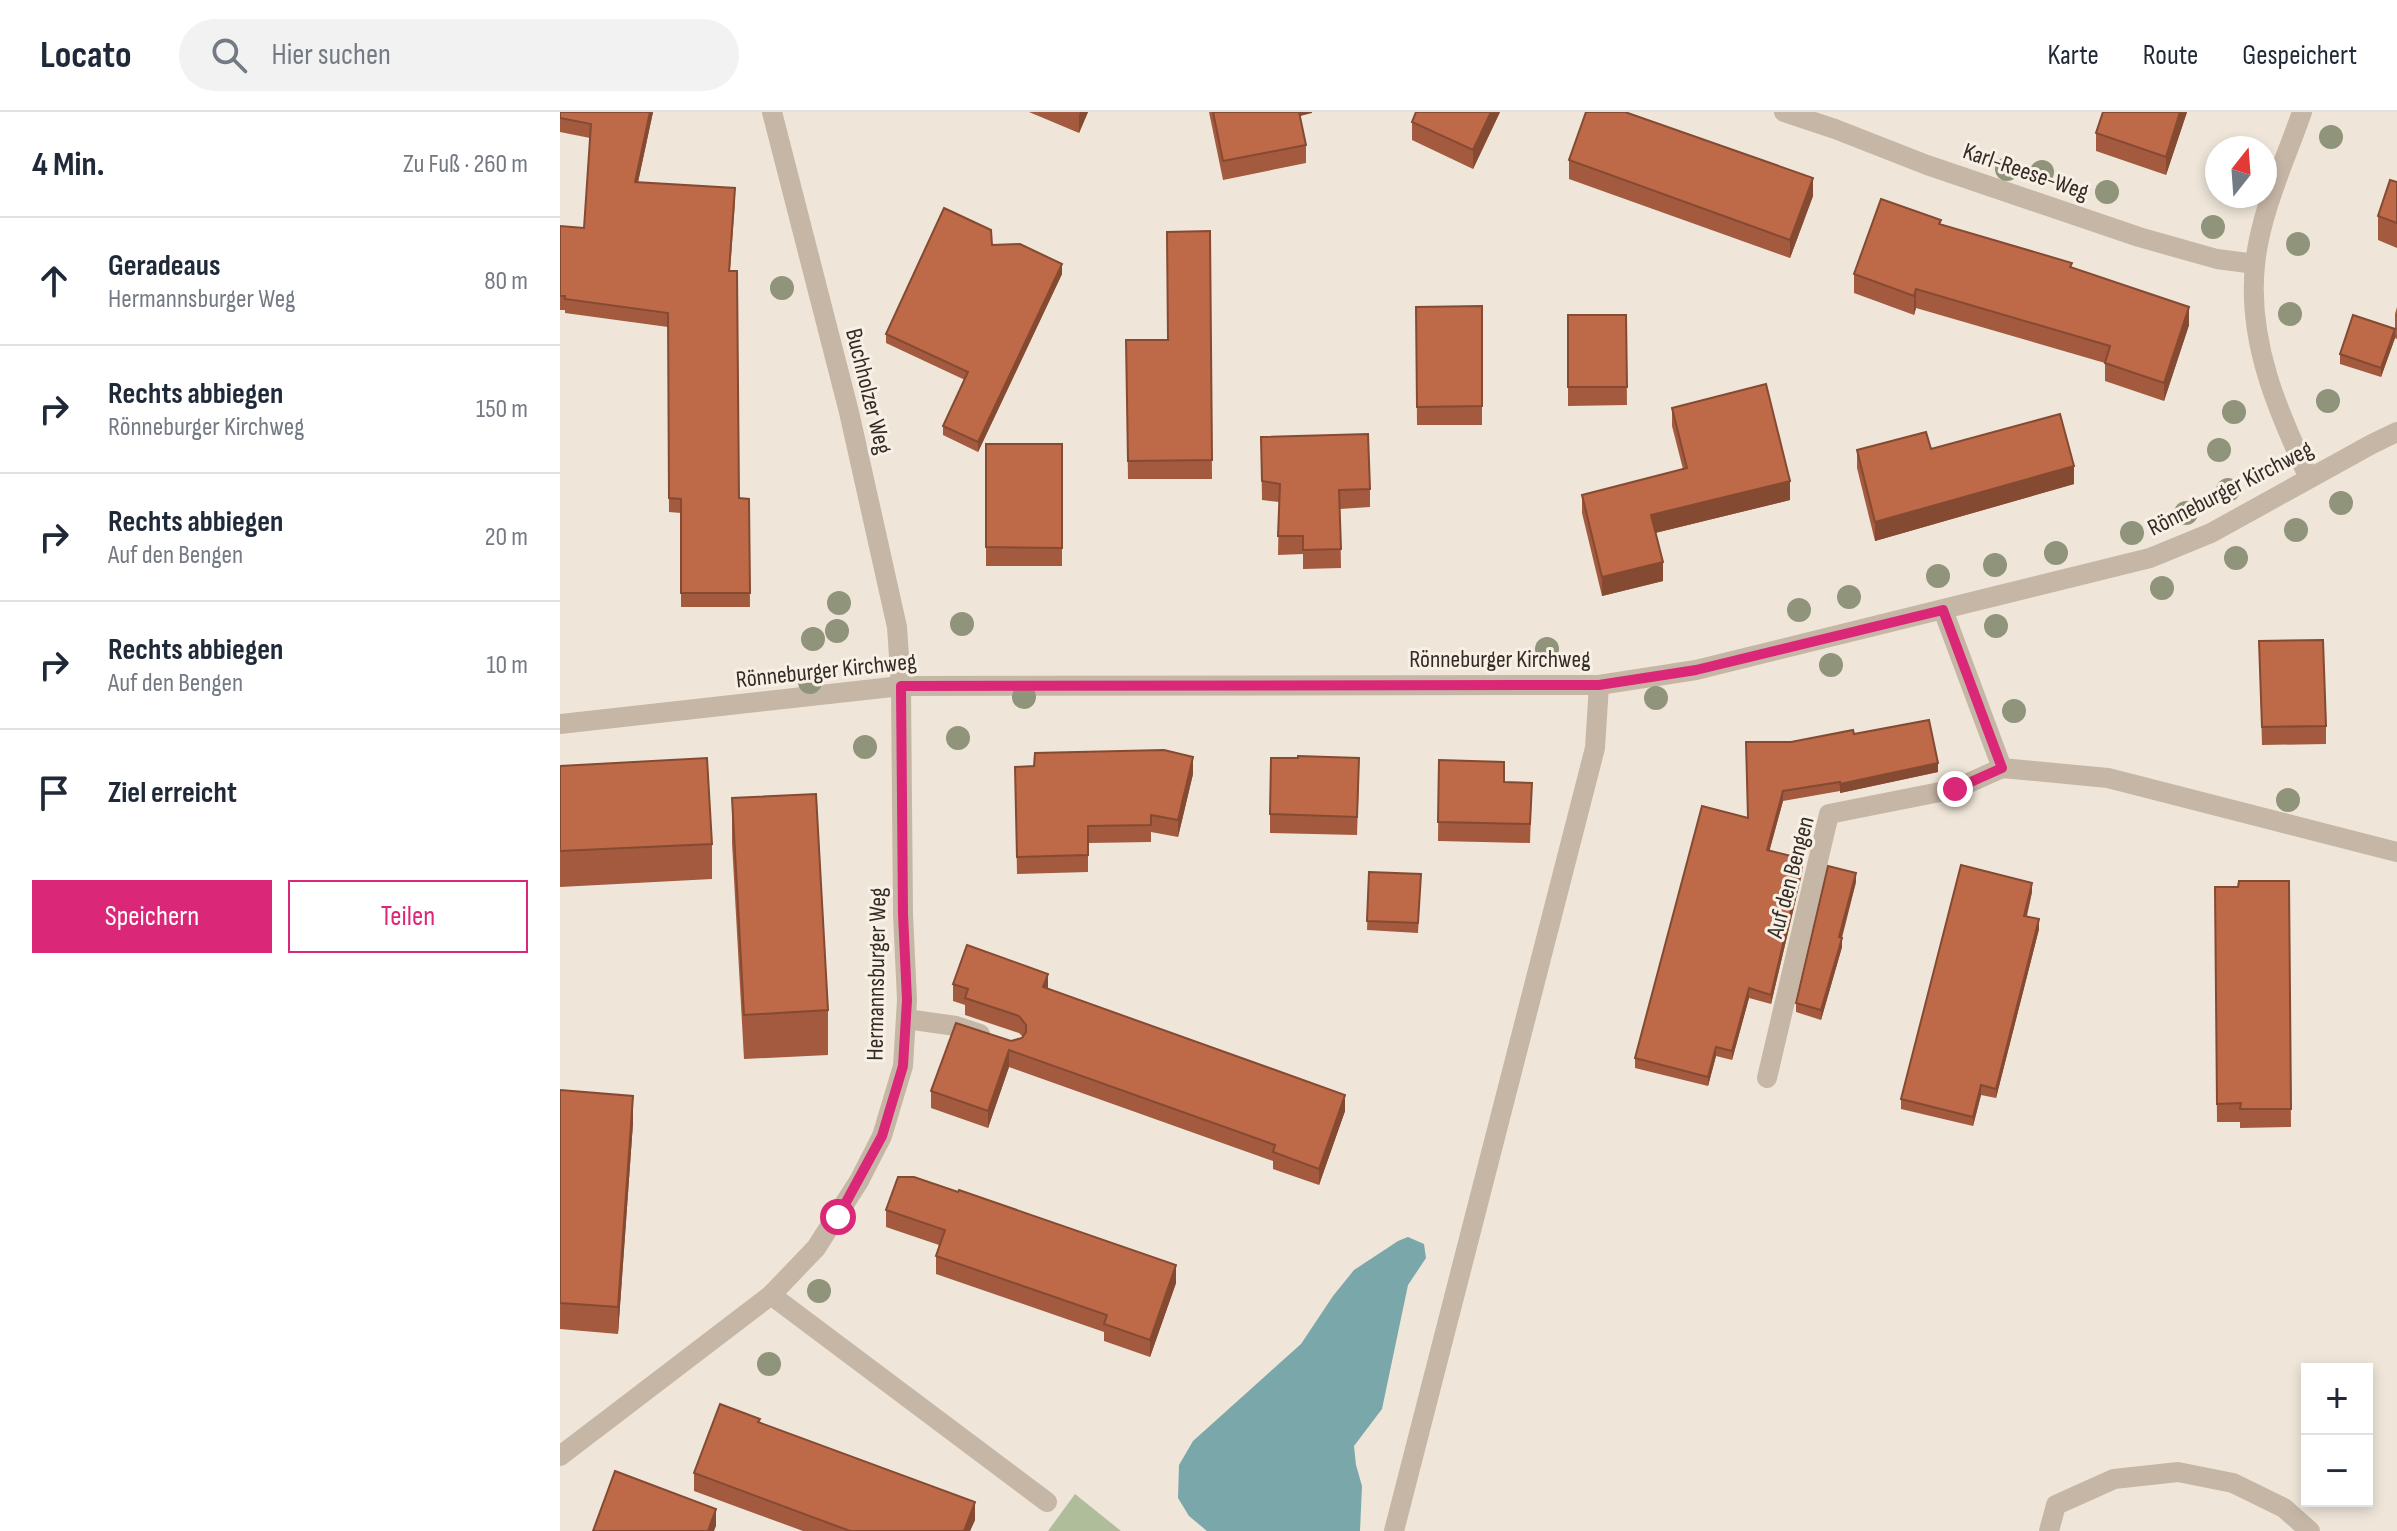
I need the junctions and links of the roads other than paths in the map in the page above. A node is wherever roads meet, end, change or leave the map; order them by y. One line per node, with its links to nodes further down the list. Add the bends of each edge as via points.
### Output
1 (772, 112): 10 (street, Buchholzer Weg, via 849,412 897,627)
2 (1784, 112): 4 (street, Karl-Reese-Weg)
3 (2302, 112): 5 (street)
4 (1838, 120): 5 (street, Karl-Reese-Weg, via 1927,165 2139,237)
5 (2255, 264): 7 (street, via 2266,376)
6 (2397, 432): 7 (street, Rönneburger Kirchweg)
7 (2309, 478): 8 (street, Rönneburger Kirchweg, via 2211,533 2150,558)
8 (1943, 610): 9 (street, Rönneburger Kirchweg, via 1696,670); 12 (street)
9 (1599, 685): 10 (street, Rönneburger Kirchweg); 20 (street, via 1595,748)
10 (901, 686): 11 (street, Rönneburger Kirchweg); 14 (street, Hermannsburger Weg)
11 (560, 724)
12 (2002, 768): 13 (street, Auf den Bengen, via 2108,778); 16 (street, Auf den Bengen, via 1955,789 1829,814)
13 (2397, 852)
14 (906, 1019): 15 (street, via 956,1026); 17 (street, Hermannsburger Weg, via 903,1066 882,1136 838,1217)
15 (1000, 1040)
16 (1767, 1078)
17 (771, 1295): 18 (street, Hermannsburger Weg); 19 (street)
18 (560, 1456)
19 (1047, 1502)
20 (1394, 1531)
21 (2049, 1531): 22 (street, via 2056,1505 2114,1479 2178,1472 2233,1483 2284,1508)
22 (2310, 1531)

